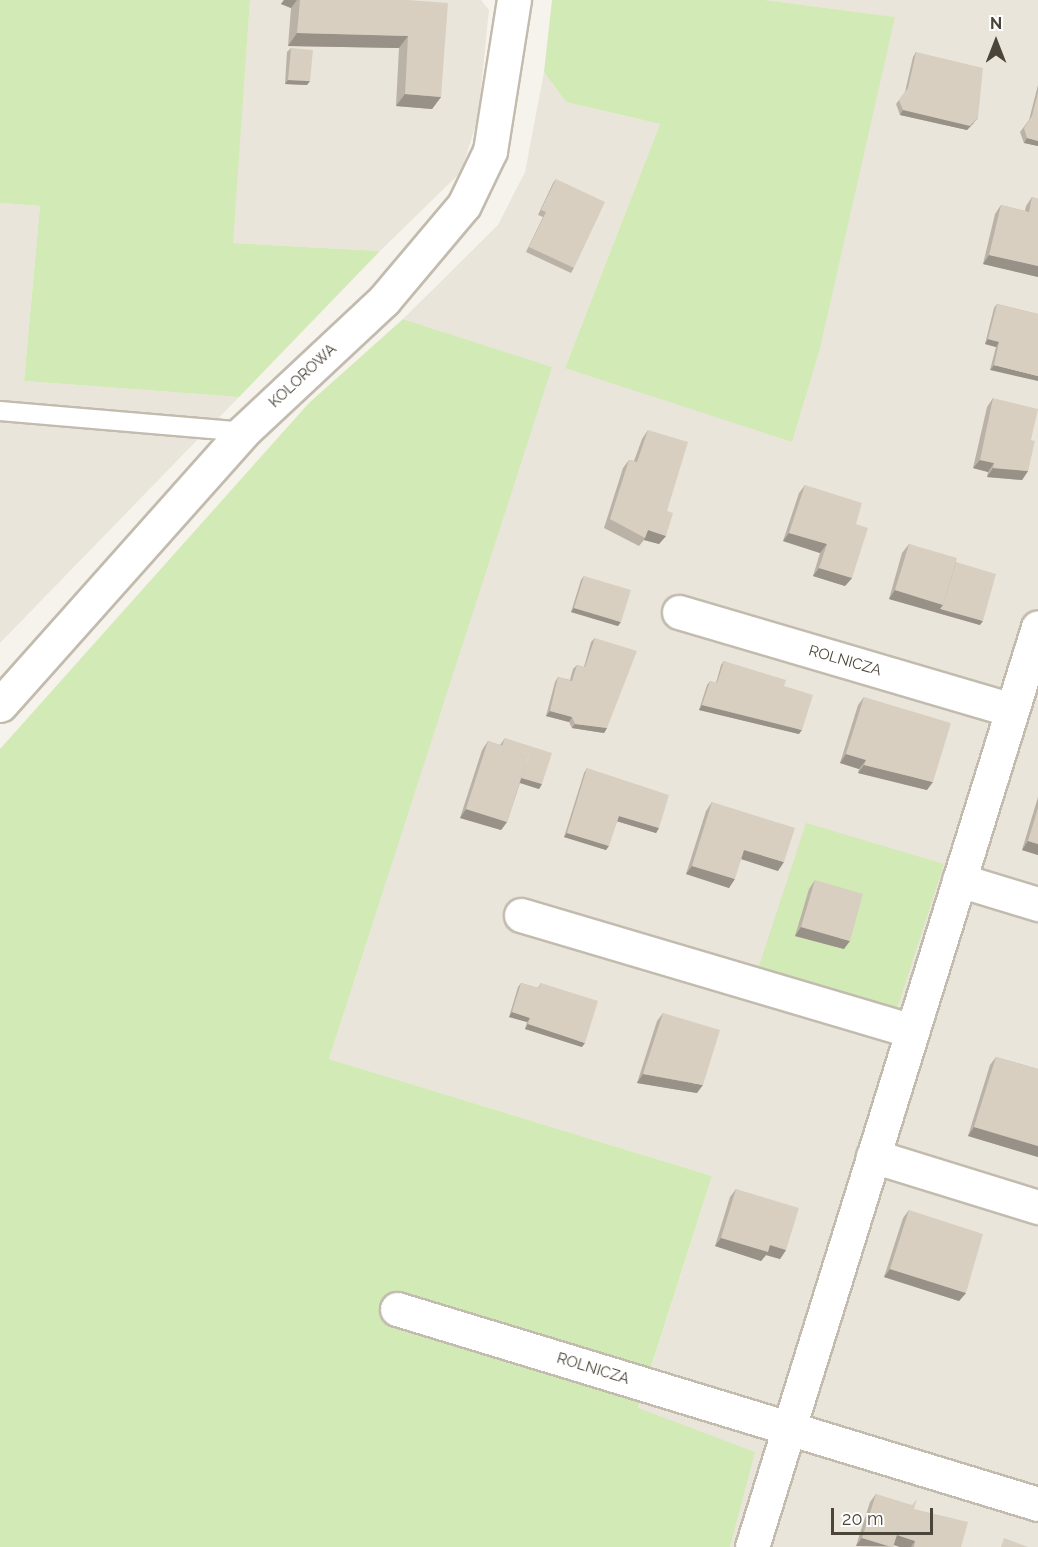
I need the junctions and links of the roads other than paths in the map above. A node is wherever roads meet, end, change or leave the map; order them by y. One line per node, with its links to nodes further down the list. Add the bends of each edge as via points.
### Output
1 (514, 0): 3 (street, KOLOROWA, via 490,151 464,205 384,300)
2 (0, 411): 3 (lane)
3 (243, 432): 6 (street, KOLOROWA)
4 (679, 612): 7 (street, ROLNICZA)
5 (1038, 627): 7 (street)
6 (0, 705)
7 (1012, 710): 8 (street)
8 (959, 880): 9 (street); 11 (street)
9 (1038, 904)
10 (521, 915): 11 (street)
11 (912, 1031): 12 (street)
12 (873, 1156): 13 (street); 15 (street)
13 (1038, 1207)
14 (397, 1309): 15 (street, ROLNICZA)
15 (789, 1428): 16 (street, ROLNICZA); 17 (street)
16 (1038, 1504)
17 (752, 1547)

